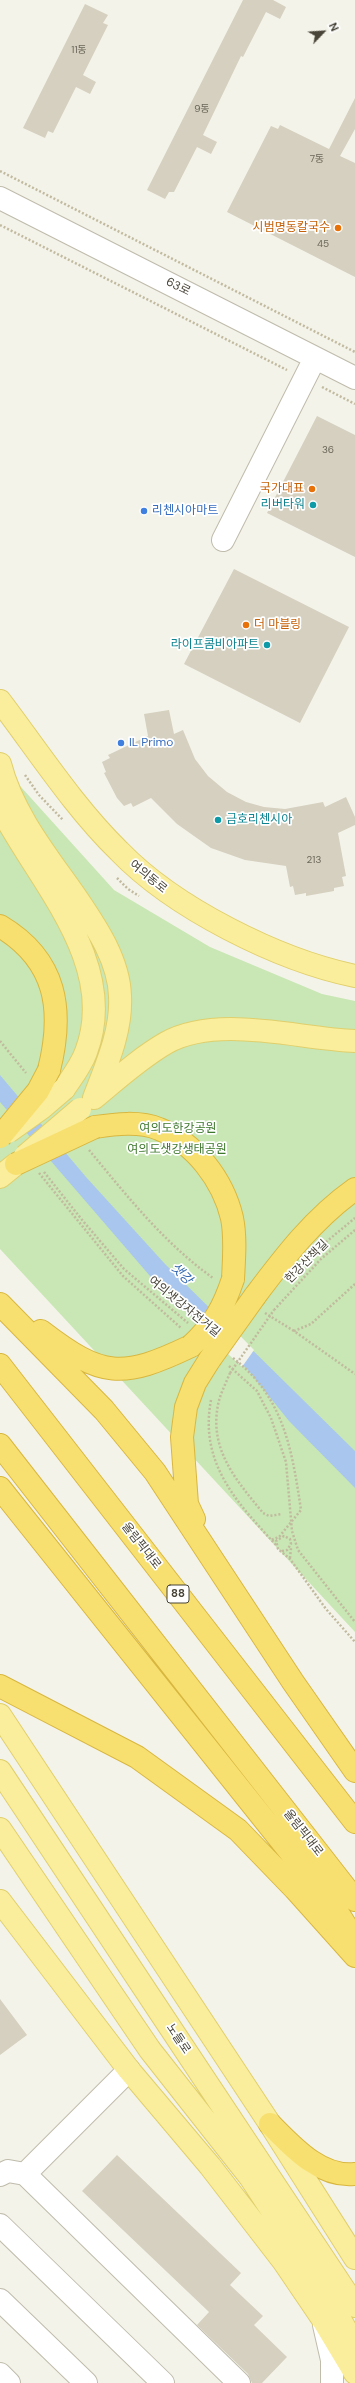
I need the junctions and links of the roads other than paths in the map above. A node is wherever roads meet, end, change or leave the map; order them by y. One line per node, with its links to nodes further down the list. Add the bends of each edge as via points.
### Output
1 (0, 198): 2 (street, 63로)
2 (315, 358): 3 (street, 63로); 4 (street)
3 (355, 378)
4 (223, 540)
5 (0, 701): 10 (main road, 여의동로, via 92,821 144,876 174,898 209,918 282,953)
6 (0, 764): 13 (main road, via 14,801 92,922 106,946 116,972 120,996 117,1033)
7 (0, 807): 11 (main road, via 46,883 84,955 92,980)
8 (0, 828): 11 (main road, via 69,939 81,963)
9 (0, 926): 14 (highway, bridge, via 15,935 33,952 45,972 54,996 58,1019 55,1047 40,1074 38,1091)
10 (355, 976)
11 (94, 1005): 14 (main road, bridge, via 92,1030 86,1052 64,1088 43,1107)
12 (355, 1041): 13 (main road, via 227,1028 198,1032 168,1042)
13 (87, 1103): 15 (main road, bridge)
14 (0, 1138)
15 (8, 1170): 17 (highway, bridge, via 95,1127 120,1123 158,1128 184,1142 206,1166 222,1190 232,1218 235,1246 225,1280 225,1303 211,1327 137,1368 110,1369 86,1362 65,1350)
16 (355, 1189): 22 (highway, bridge, via 320,1217 288,1252 258,1304 220,1357 195,1383 186,1406 182,1437 187,1504)
17 (0, 1300)
18 (0, 1304): 22 (highway, via 108,1416 155,1472)
19 (0, 1365): 27 (highway, 올림픽대로 / 88)
20 (0, 1445): 29 (highway, 올림픽대로)
21 (0, 1488): 31 (highway, via 334,1907)
22 (214, 1562): 25 (highway)
23 (0, 1686): 32 (highway, via 137,1757 238,1830)
24 (0, 1715): 34 (main road)
25 (355, 1771)
26 (0, 1772): 41 (main road, 노들로)
27 (355, 1822)
28 (0, 1829): 43 (main road, via 150,2050 250,2177 322,2287)
29 (355, 1900)
30 (0, 1901): 33 (main road)
31 (355, 1940)
32 (355, 1956)
33 (129, 2070): 35 (street); 42 (main road, via 210,2166 284,2262)
34 (270, 2124): 36 (highway, via 297,2151 320,2167 347,2175); 39 (main road)
35 (25, 2174): 37 (street, via 8,2171); 49 (street)
36 (355, 2174)
37 (0, 2175)
38 (0, 2225): 48 (street)
39 (355, 2258)
40 (0, 2300): 47 (street)
41 (355, 2306)
42 (322, 2318): 44 (main road); 50 (street, via 332,2360)
43 (355, 2346)
44 (355, 2373)
45 (0, 2374): 46 (street)
46 (9, 2383)
47 (86, 2383)
48 (163, 2383)
49 (239, 2383)
50 (332, 2383)

